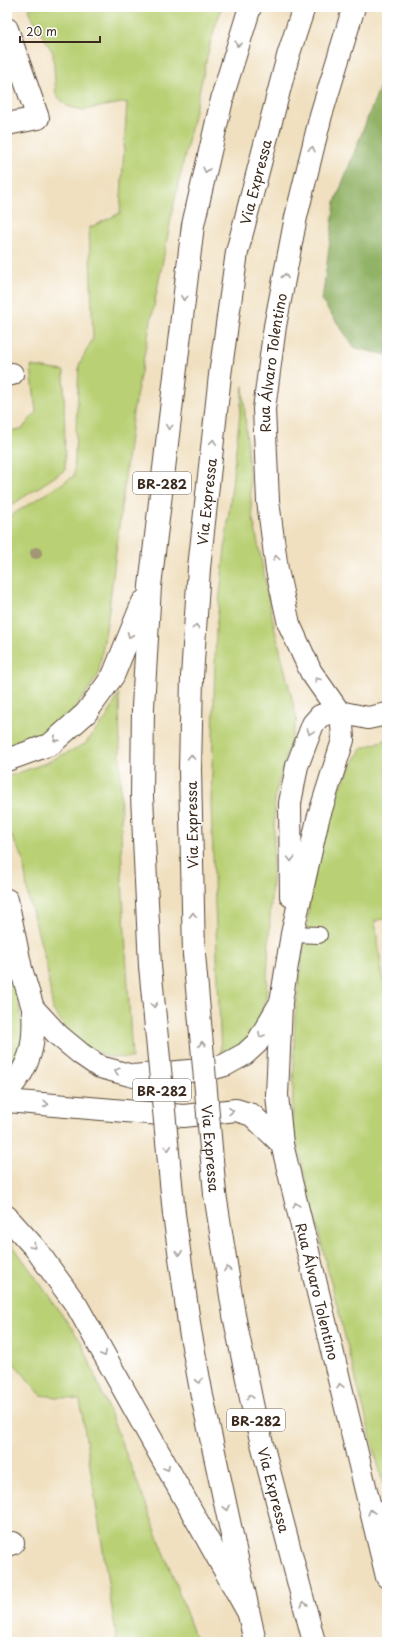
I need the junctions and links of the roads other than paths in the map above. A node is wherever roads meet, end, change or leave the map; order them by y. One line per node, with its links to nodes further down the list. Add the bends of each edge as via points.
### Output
1 (250, 7): 6 (main road, BR-282, one-way to 6, via 224,91 193,225)
2 (304, 7): 23 (main road, Via Expressa / BR-282, one-way to 2, bridge, via 254,1413 238,1338 215,1194 194,954 190,770 192,677 199,568 220,375 237,252 288,56)
3 (354, 7): 7 (main road, Rua Álvaro Tolentino, one-way to 3, via 311,672 289,624 277,570 268,501 264,409 275,326 296,217 321,115)
4 (7, 29): 5 (main road, via 38,118)
5 (7, 124)
6 (150, 586): 10 (main road, one-way to 10, via 113,676 86,713 51,744); 21 (main road, BR-282, one-way to 21, bridge, via 143,707 142,796 150,966 174,1214 190,1330)
7 (339, 712): 8 (main road); 9 (main road); 12 (main road, one-way to 12, via 320,716 313,724 297,766 290,803)
8 (377, 716): 9 (main road)
9 (343, 740): 12 (main road, via 318,819)
10 (7, 760)
11 (7, 900): 15 (main road, via 21,969)
12 (292, 934): 13 (lane); 14 (main road)
13 (319, 935)
14 (281, 1002): 15 (main road, one-way to 15, via 257,1043 245,1054 225,1065 211,1069 133,1076 100,1067 58,1035); 18 (main road, Rua Álvaro Tolentino, via 277,1095)
15 (33, 1008): 16 (main road, via 34,1034 29,1060 16,1082)
16 (7, 1091)
17 (7, 1101): 18 (main road, one-way to 18, via 184,1116 236,1110 252,1115)
18 (282, 1144): 20 (main road, Rua Álvaro Tolentino, one-way to 18)
19 (7, 1217): 21 (main road, one-way to 21, via 35,1248 77,1306)
20 (387, 1577)
21 (248, 1612): 22 (main road, BR-282)
22 (255, 1642)
23 (314, 1642)

